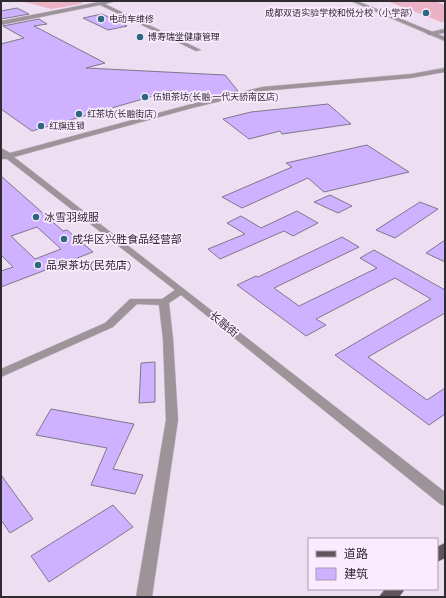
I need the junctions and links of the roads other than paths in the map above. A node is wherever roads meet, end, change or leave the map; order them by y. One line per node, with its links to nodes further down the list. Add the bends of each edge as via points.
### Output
1 (114, 1): 3 (street)
2 (353, 1): 6 (street)
3 (98, 2): 4 (street); 8 (street)
4 (1, 23)
5 (445, 30): 6 (street)
6 (429, 33): 7 (street)
7 (445, 39)
8 (198, 50)
9 (445, 70): 10 (street, via 411,76 262,89)
10 (3, 155): 11 (street, 长融街)
11 (181, 290): 12 (street); 14 (street, 长融街)
12 (164, 302): 13 (street, via 134,301 109,325); 16 (street, via 172,420)
13 (1, 373)
14 (445, 500)
15 (396, 590): 17 (main road)
16 (144, 597)
17 (387, 597)

